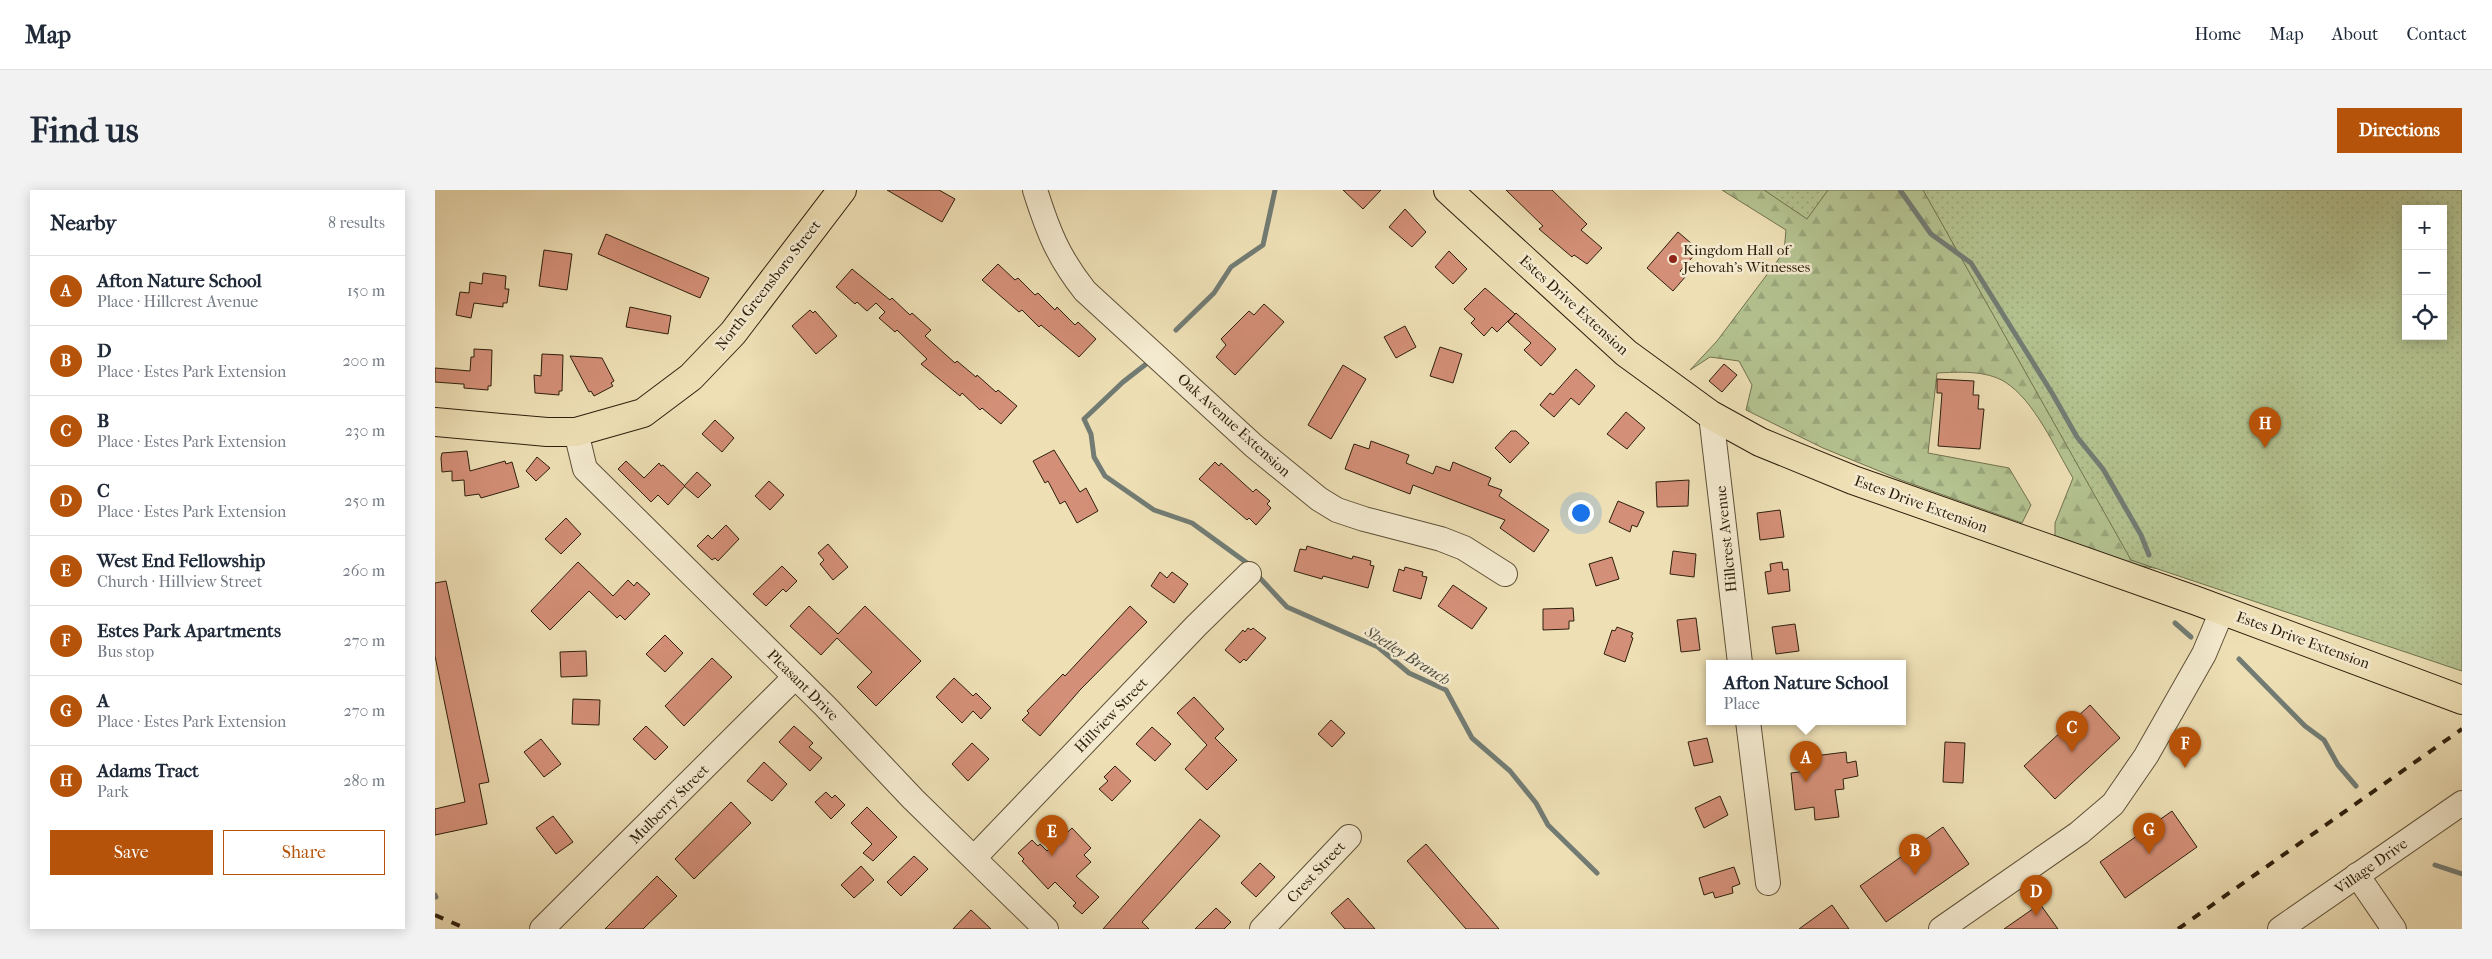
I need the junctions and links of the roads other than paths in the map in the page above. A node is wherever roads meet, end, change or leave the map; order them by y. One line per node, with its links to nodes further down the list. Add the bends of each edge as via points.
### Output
1 (842, 190): 6 (main road, North Greensboro Street, via 733,332 691,377 643,413)
2 (1035, 190): 8 (street, Oak Avenue Extension, via 1048,232 1064,265 1085,291 1254,446 1337,510 1441,539 1464,548)
3 (1448, 190): 4 (main road, Estes Drive Extension, via 1626,353)
4 (1711, 415): 9 (main road, Estes Drive Extension, via 1812,465); 10 (street, Hillcrest Avenue)
5 (435, 422): 6 (main road, North Greensboro Street)
6 (576, 432): 11 (street, Pleasant Drive, via 585,469)
7 (1249, 574): 16 (street, Hillview Street)
8 (1505, 574)
9 (2223, 611): 12 (main road, Estes Drive Extension); 22 (street, via 2204,654 2146,756 2113,804 2079,833)
10 (1740, 660)
11 (795, 677): 16 (street, Pleasant Drive); 19 (street, Mulberry Street)
12 (2462, 700)
13 (1748, 725): 18 (street)
14 (2462, 803): 17 (street, Village Drive)
15 (1349, 837): 21 (street, Crest Street)
16 (974, 858): 20 (street, Pleasant Drive)
17 (2357, 875): 23 (street, Village Drive); 24 (street)
18 (1768, 883)
19 (542, 929)
20 (1046, 929)
21 (1262, 929)
22 (1941, 929)
23 (2280, 929)
24 (2394, 929)

